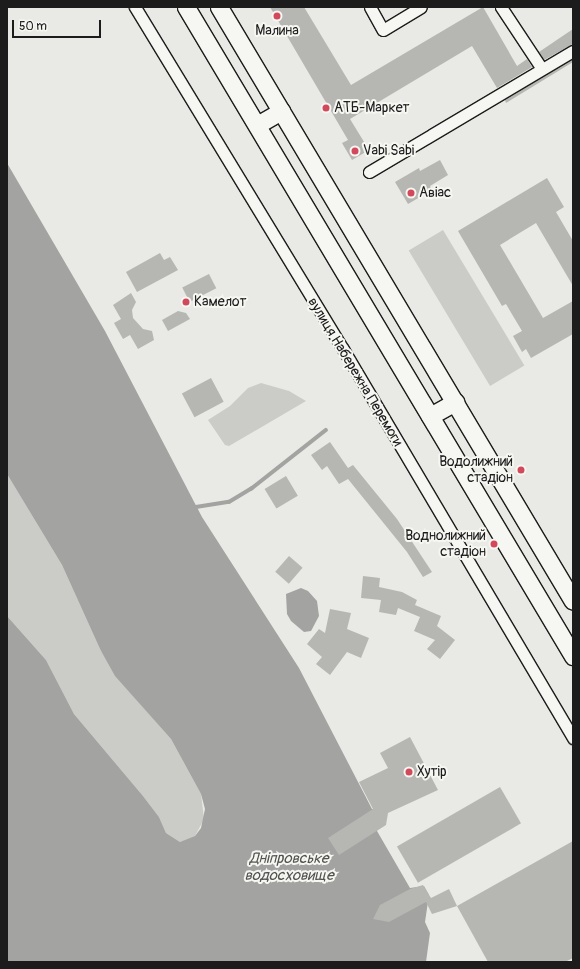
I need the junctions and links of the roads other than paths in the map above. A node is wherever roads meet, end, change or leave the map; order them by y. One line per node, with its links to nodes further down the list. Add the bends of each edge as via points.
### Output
1 (135, 7): 17 (street, вулиця Набережна Перемоги, via 347,356)
2 (186, 7): 10 (main road)
3 (219, 7): 9 (main road)
4 (370, 7): 5 (street, via 383,30)
5 (421, 7)
6 (503, 10): 8 (street)
7 (573, 51): 8 (street)
8 (542, 69): 11 (street)
9 (282, 111): 10 (main road); 12 (main road)
10 (257, 126): 13 (main road)
11 (368, 172)
12 (455, 402): 13 (main road); 14 (main road)
13 (430, 416): 15 (main road)
14 (573, 601)
15 (566, 630): 16 (main road)
16 (573, 656)
17 (573, 738)

